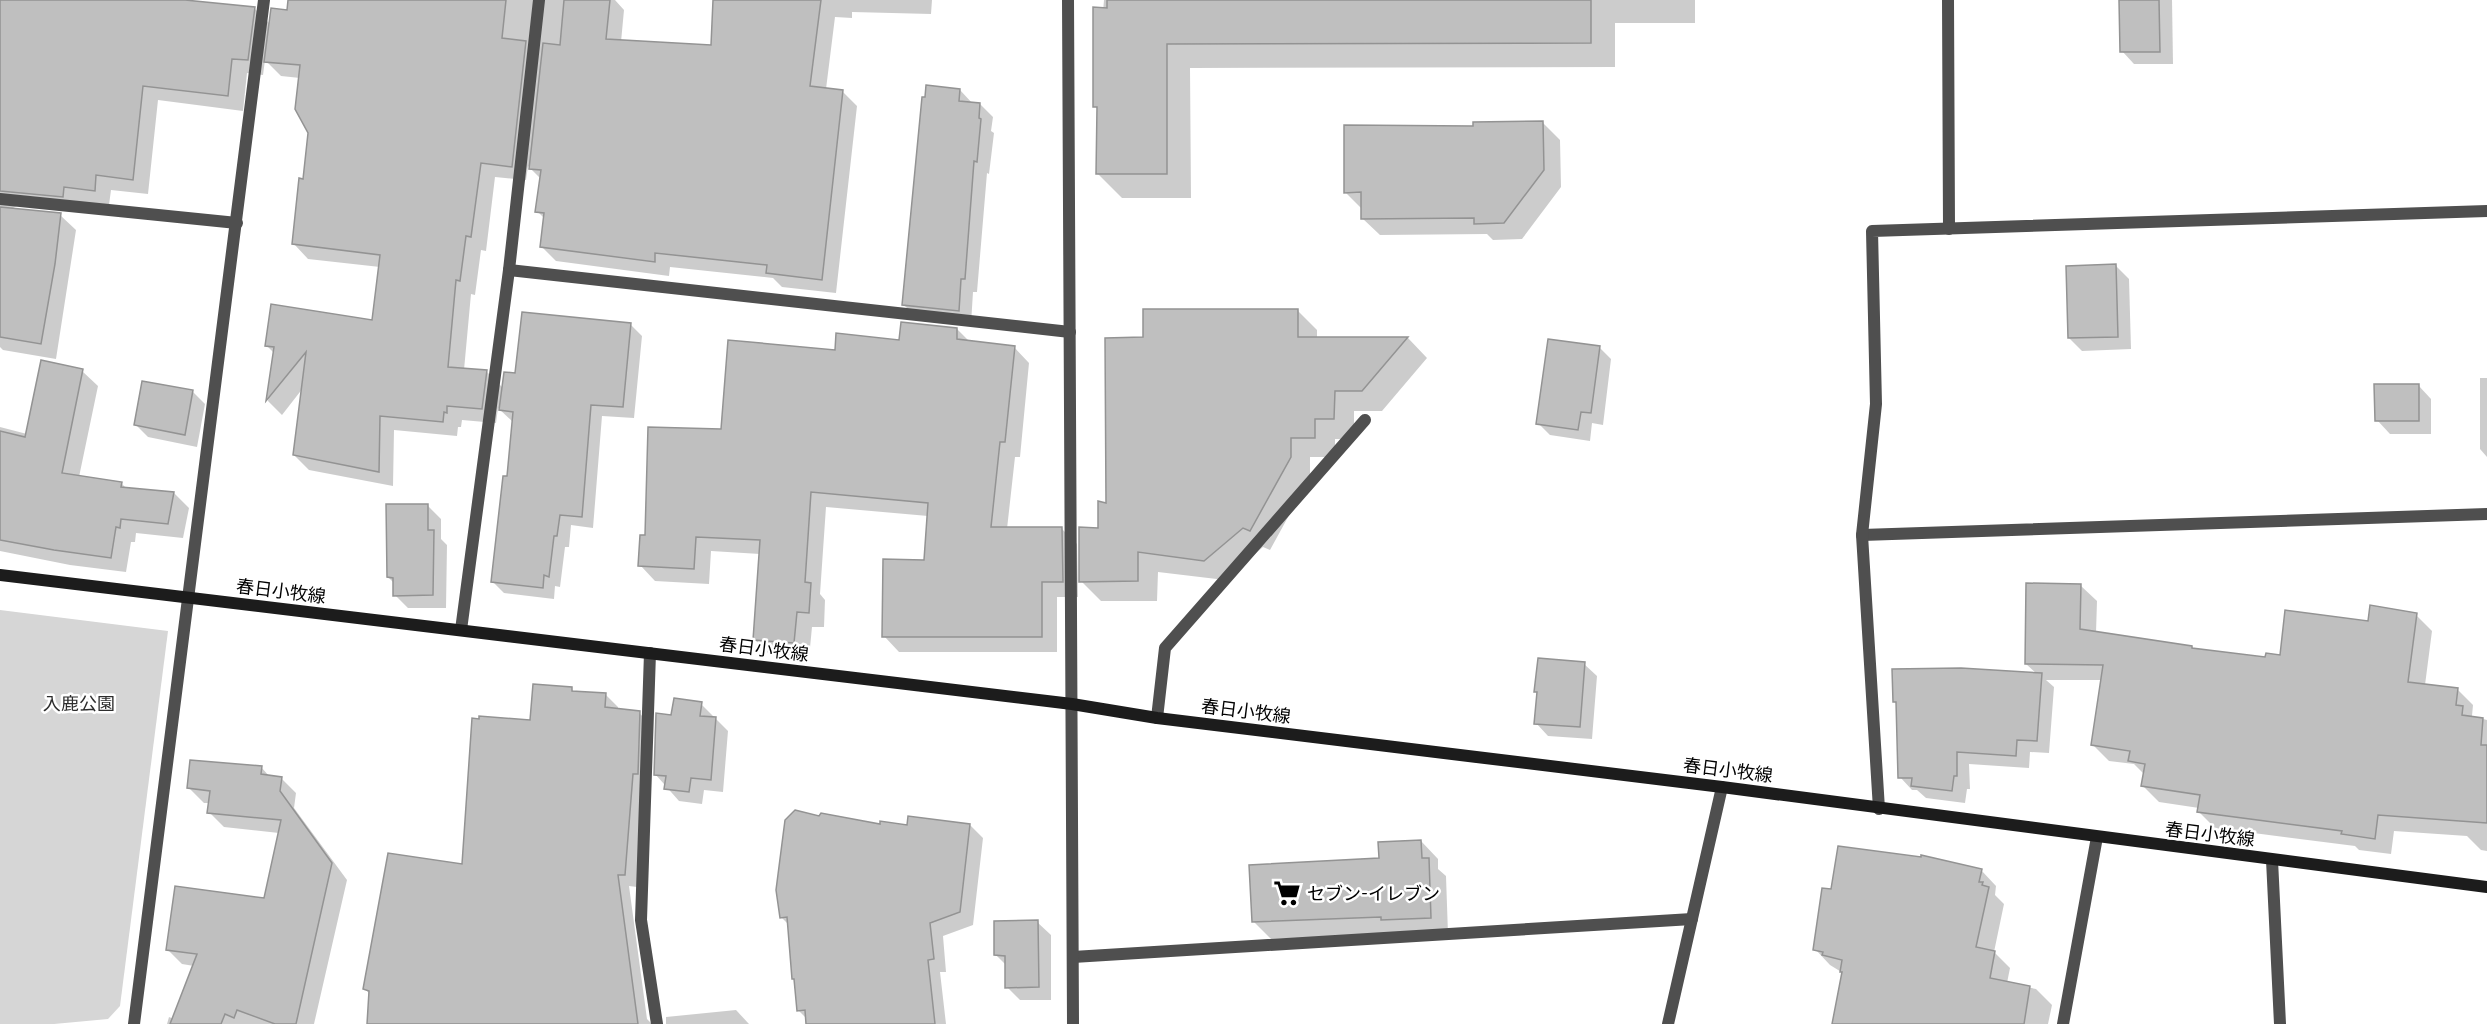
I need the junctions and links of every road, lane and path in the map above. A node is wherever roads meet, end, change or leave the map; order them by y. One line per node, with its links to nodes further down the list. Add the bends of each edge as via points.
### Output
1 (264, 0): 7 (street)
2 (539, 0): 9 (street)
3 (1068, 0): 10 (street)
4 (1948, 0): 8 (street)
5 (0, 199): 7 (street)
6 (2487, 211): 8 (street)
7 (237, 223): 15 (street)
8 (1949, 230): 13 (street, via 1872,231 1876,404)
9 (509, 270): 10 (street); 16 (street)
10 (1070, 332): 18 (street)
11 (1365, 420): 19 (street, via 1165,648)
12 (2487, 514): 13 (street)
13 (1862, 536): 21 (street)
14 (0, 574): 15 (main road, 春日小牧線)
15 (189, 598): 16 (main road, 春日小牧線); 27 (street)
16 (461, 630): 17 (main road, 春日小牧線)
17 (650, 653): 18 (main road, 春日小牧線); 28 (street, via 642,920)
18 (1072, 704): 19 (main road, 春日小牧線); 26 (street)
19 (1157, 718): 20 (main road, 春日小牧線)
20 (1722, 787): 21 (main road, 春日小牧線); 25 (street)
21 (1879, 809): 22 (main road, 春日小牧線)
22 (2097, 837): 23 (main road, 春日小牧線); 31 (street)
23 (2272, 860): 24 (main road, 春日小牧線); 32 (street)
24 (2487, 887)
25 (1692, 919): 26 (street); 30 (street)
26 (1073, 957): 29 (street)
27 (134, 1024)
28 (657, 1024)
29 (1074, 1024)
30 (1668, 1024)
31 (2063, 1024)
32 (2280, 1024)

